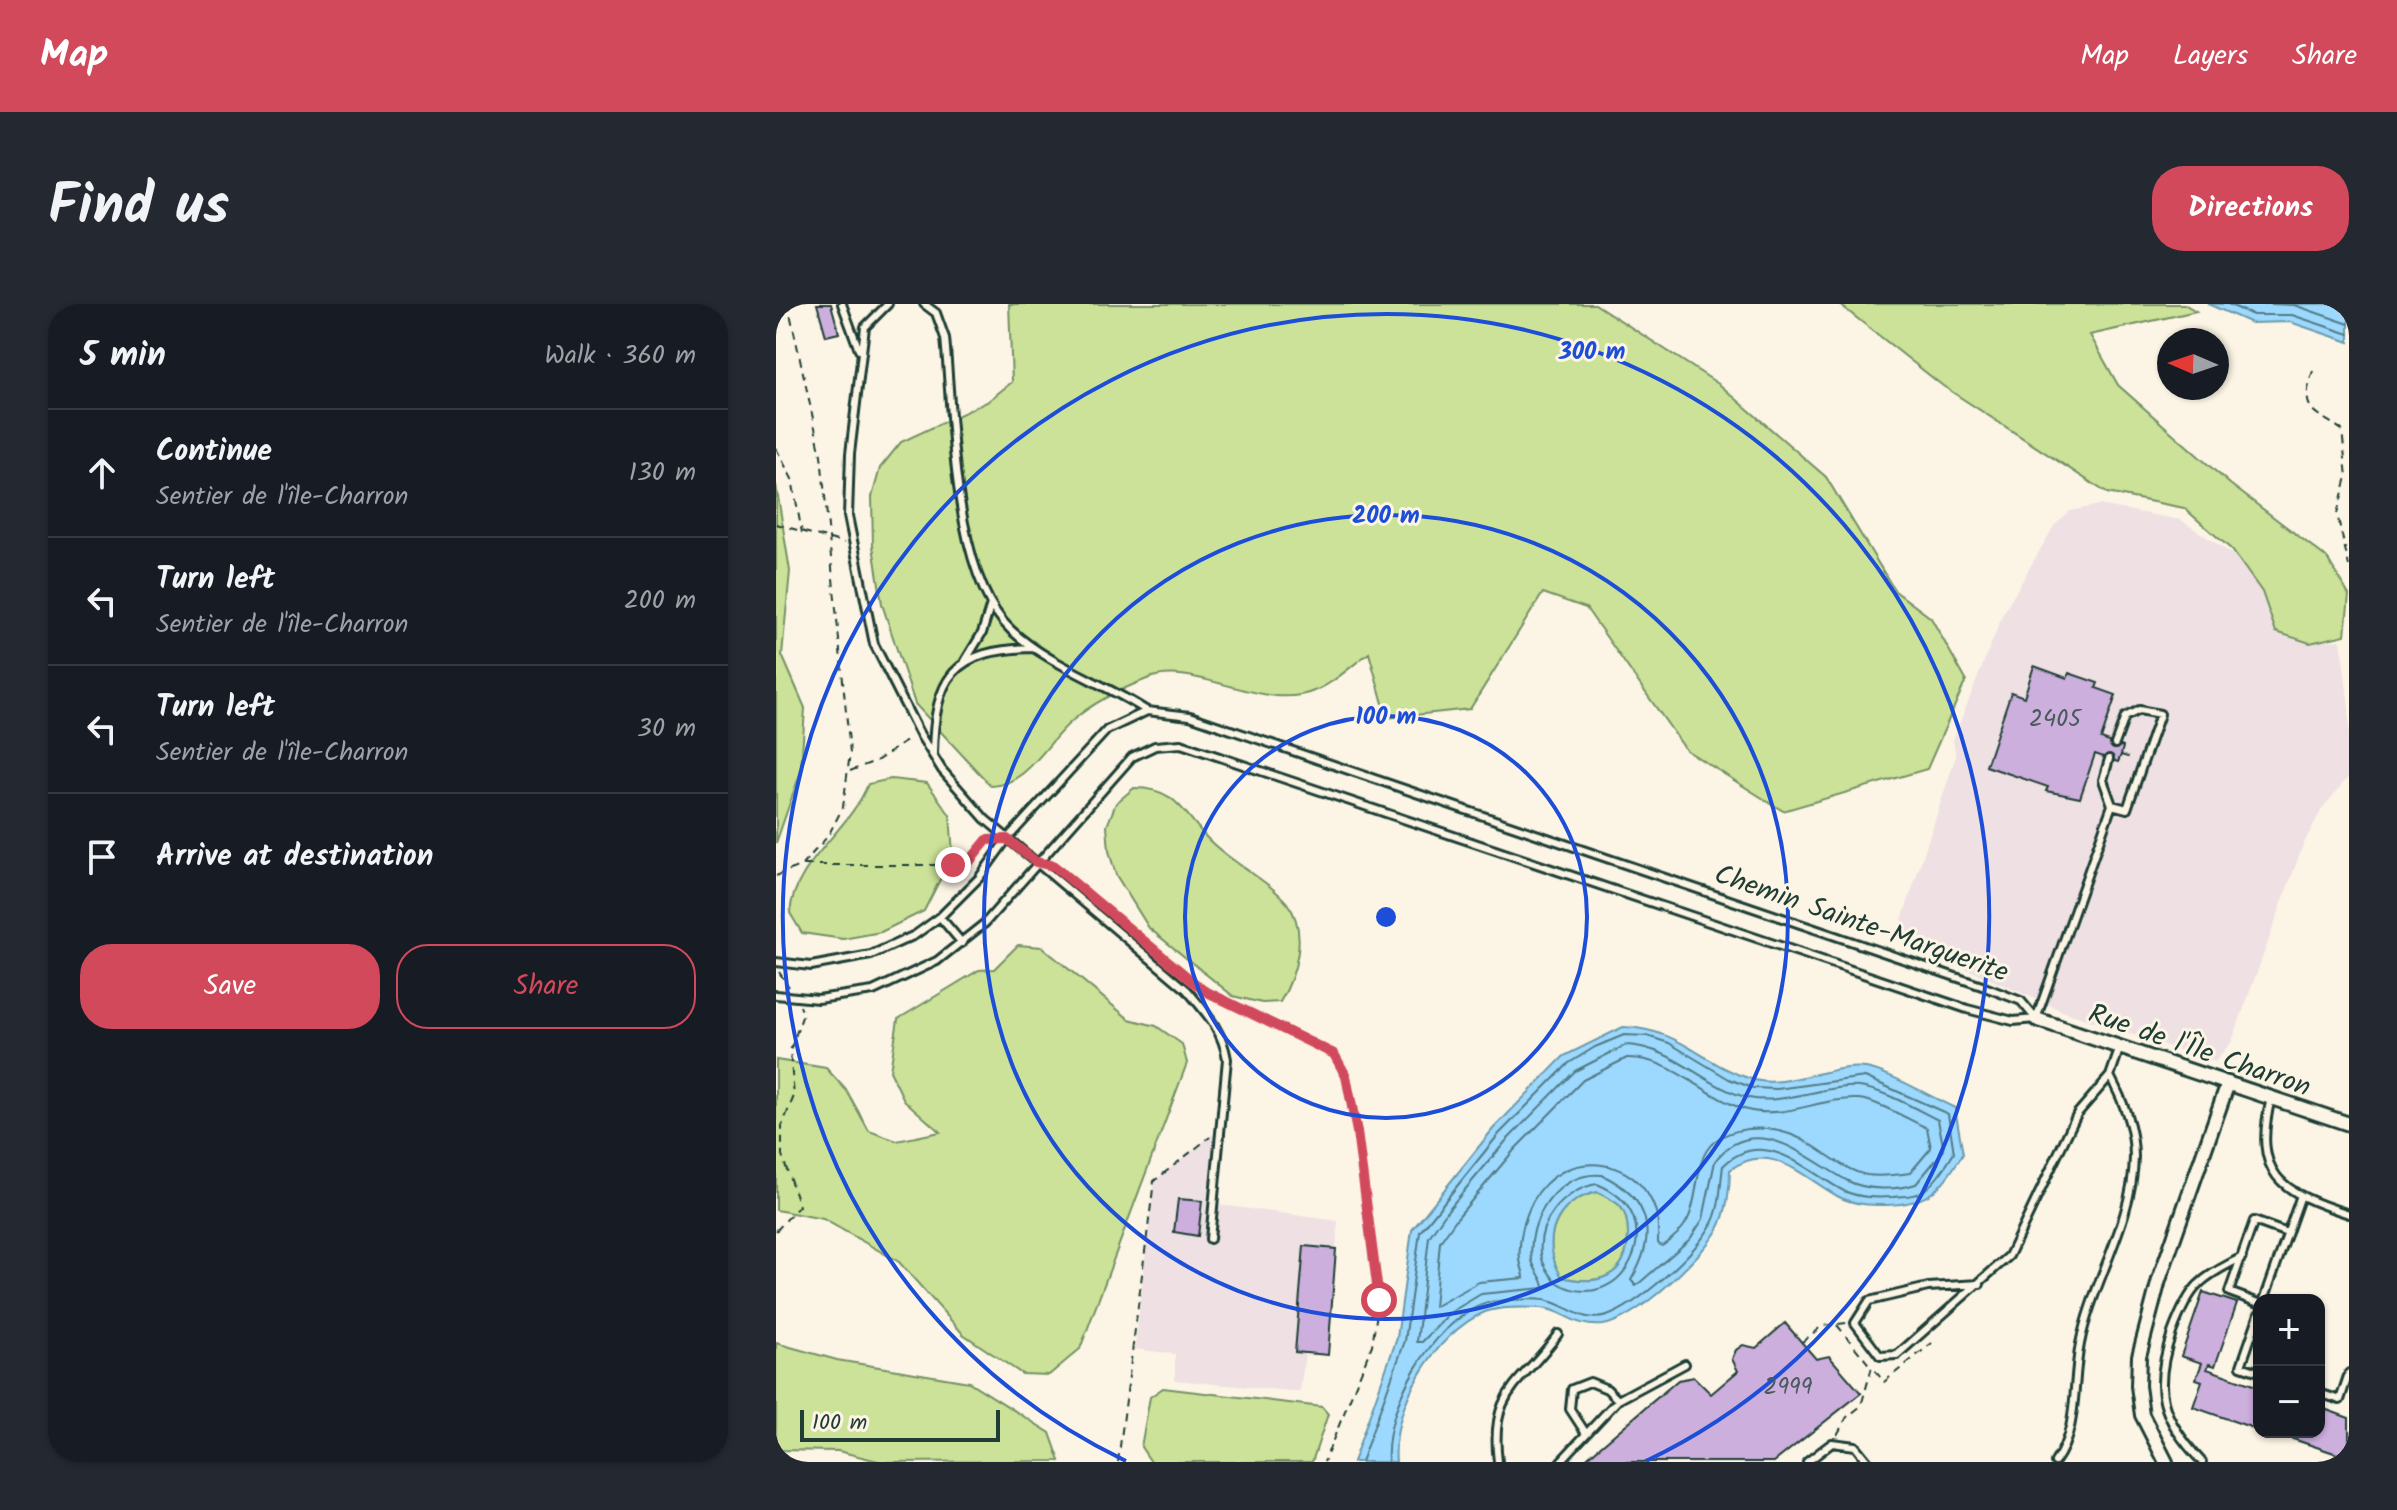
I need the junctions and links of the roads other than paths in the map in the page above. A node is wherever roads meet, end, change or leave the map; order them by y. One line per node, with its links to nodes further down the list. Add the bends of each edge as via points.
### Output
1 (842, 304): 6 (lane)
2 (888, 304): 6 (lane, via 865,327)
3 (924, 304): 5 (lane)
4 (933, 304): 5 (lane)
5 (936, 313): 7 (lane, via 945,338 962,514 977,574)
6 (860, 353): 12 (lane, via 850,454 848,516 853,545 874,644)
7 (991, 604): 8 (lane, via 1009,629); 9 (lane)
8 (1034, 648): 9 (lane, via 986,652); 10 (lane)
9 (965, 661): 12 (lane, via 947,677 937,700)
10 (1147, 711): 15 (lane, via 1107,730); 21 (lane, Chemin Sainte-Marguerite, via 1190,716 1881,950 2021,1001)
11 (2115, 744): 14 (lane, via 2125,717 2139,710 2160,714 2127,809)
12 (933, 755): 15 (lane)
13 (2109, 759): 14 (lane, via 2103,780)
14 (2112, 805): 21 (lane)
15 (1007, 839): 16 (lane); 17 (lane, via 979,878)
16 (1036, 862): 18 (lane, Chemin Sainte-Marguerite); 21 (lane, Chemin Sainte-Marguerite, via 1132,757 1155,746 1181,744 1967,1009 2013,1021); 30 (lane, via 1187,990 1223,1038 1227,1059)
17 (940, 917): 18 (lane); 19 (lane, via 871,955 811,966)
18 (962, 943): 20 (lane, Chemin Sainte-Marguerite, via 873,991 818,999)
19 (776, 965)
20 (776, 995)
21 (2036, 1019): 22 (street, Rue de l'Île Charron)
22 (2120, 1047): 23 (lane); 24 (street, Rue de l'Île Charron)
23 (2110, 1076): 32 (lane, via 2077,1114 2009,1256); 47 (lane, via 2124,1104 2134,1158 2124,1210 2081,1339 2071,1432)
24 (2228, 1083): 25 (street, Rue de l'Île Charron); 48 (street, via 2163,1267 2139,1356 2142,1415)
25 (2271, 1098): 26 (street, Rue de l'Île Charron); 27 (lane, via 2262,1132 2266,1155 2272,1171)
26 (2349, 1124)
27 (2300, 1198): 28 (lane); 29 (lane)
28 (2349, 1214)
29 (2287, 1233): 31 (lane, via 2254,1221); 33 (lane)
30 (1210, 1239)
31 (2242, 1257): 34 (lane, via 2229,1292); 49 (lane, via 2198,1284 2177,1318 2161,1364 2167,1414)
32 (1980, 1284): 32 (lane, via 1897,1355 1880,1356 1855,1323 1869,1301 1928,1287)
33 (2265, 1294)
34 (2253, 1299)
35 (2253, 1331): 38 (lane, via 2241,1366)
36 (1558, 1334): 43 (lane, via 1504,1399 1494,1430)
37 (1685, 1364): 41 (lane)
38 (2253, 1370)
39 (2349, 1373): 40 (lane, via 2340,1400)
40 (2325, 1395)
41 (1618, 1400): 42 (lane); 42 (lane, via 1590,1382 1572,1389 1570,1409)
42 (1585, 1432): 44 (lane)
43 (1498, 1462)
44 (1560, 1462)
45 (1807, 1462): 46 (lane, via 1832,1443 1855,1446)
46 (1868, 1462)
47 (2055, 1462)
48 (2166, 1462)
49 (2202, 1462)

